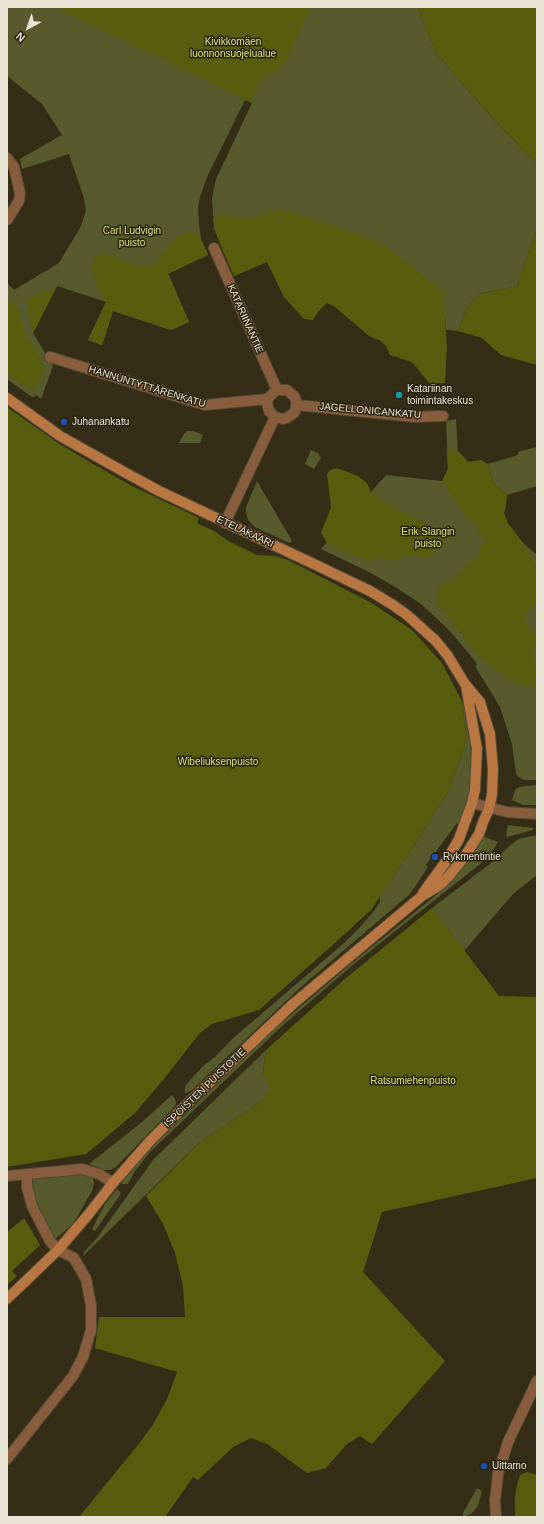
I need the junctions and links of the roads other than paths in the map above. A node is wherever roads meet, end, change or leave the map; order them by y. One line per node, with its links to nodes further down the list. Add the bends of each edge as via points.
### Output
1 (7, 158): 2 (street, via 14,167 20,193 19,201)
2 (7, 220)
3 (214, 248): 5 (street, KATARIINANTIE)
4 (50, 357): 7 (street, HANNUNTYTTÄRENKATU, via 205,405)
5 (277, 390): 7 (street); 8 (street, via 291,392)
6 (7, 398): 11 (main road, ETELÄKAARI, via 84,450)
7 (268, 399): 10 (street, via 268,407)
8 (297, 405): 9 (street, JAGELLONICANKATU, via 415,417); 10 (street, via 291,416 283,419)
9 (443, 416)
10 (275, 417): 11 (street)
11 (225, 523): 12 (main road, ETELÄKAARI, via 318,566 393,605 436,641)
12 (466, 684): 13 (main road, ETELÄKAARI, via 477,749); 14 (main road, ETELÄKAARI, via 480,702 490,734 493,769)
13 (472, 803): 14 (street); 16 (main road, ISPOISTEN PUISTOTIE, via 448,860)
14 (489, 808): 15 (street); 16 (main road, ISPOISTEN PUISTOTIE, via 478,834 457,868 440,885)
15 (537, 814)
16 (422, 896): 19 (main road, ISPOISTEN PUISTOTIE, via 288,1009 187,1104)
17 (27, 1174): 18 (street); 19 (street, via 82,1169 95,1172); 20 (street, via 32,1206 50,1241)
18 (7, 1176)
19 (113, 1183): 20 (main road, ISPOISTEN PUISTOTIE)
20 (58, 1250): 21 (main road, ISPOISTEN PUISTOTIE); 23 (street, via 74,1258 86,1279 91,1304 91,1330 83,1357 73,1376)
21 (7, 1299)
22 (537, 1381): 24 (street, via 508,1442 498,1474)
23 (7, 1459)
24 (496, 1517)

